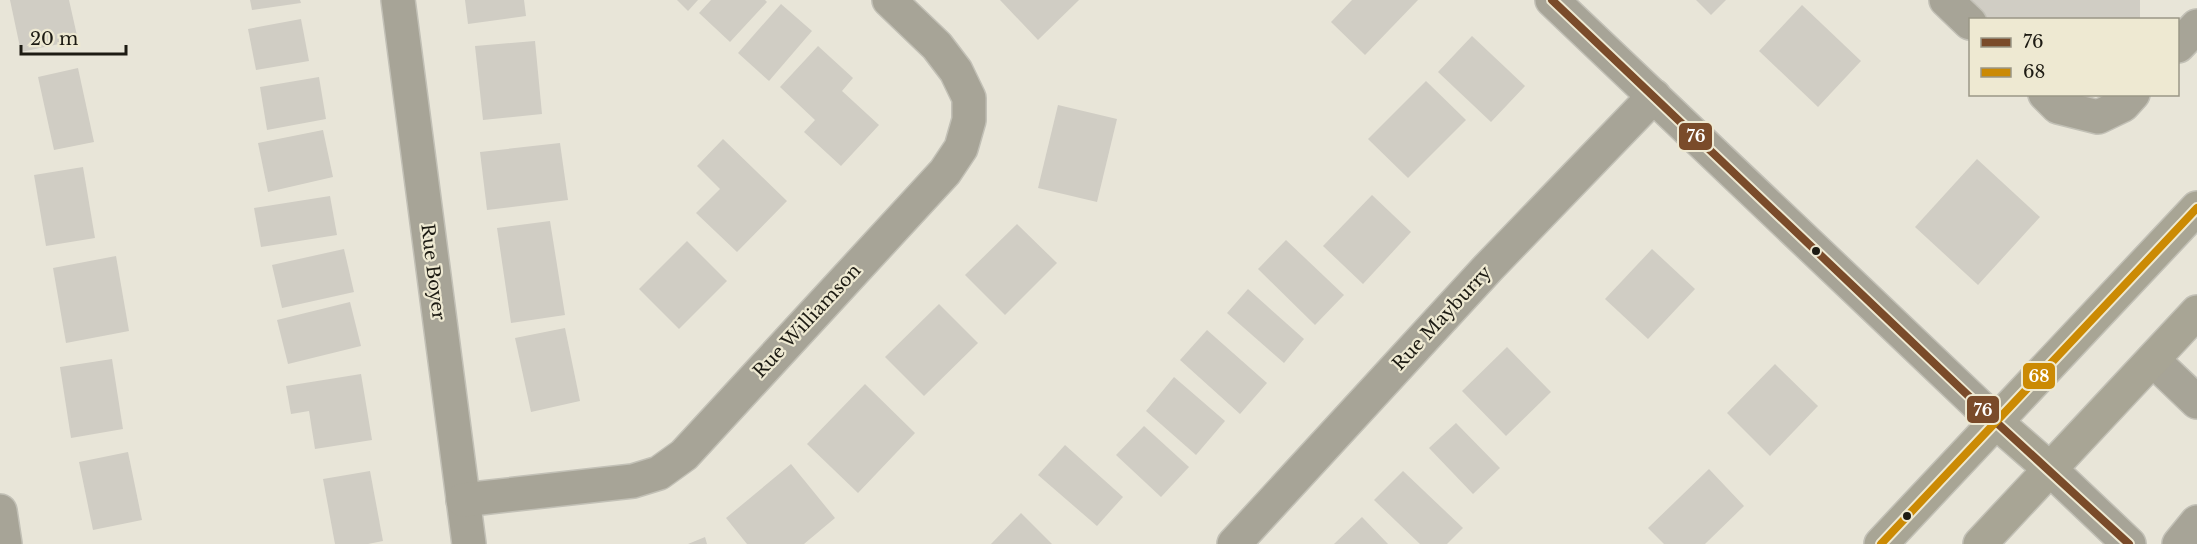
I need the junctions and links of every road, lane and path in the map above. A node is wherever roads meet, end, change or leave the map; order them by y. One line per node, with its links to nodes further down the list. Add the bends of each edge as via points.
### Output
1 (398, 0): 17 (street, Rue Boyer)
2 (889, 0): 17 (street, Rue Williamson, via 937,46 956,71 969,98 969,120 961,148 945,172 684,455 659,473 600,486)
3 (1551, 0): 8 (street)
4 (1946, 0): 5 (street)
5 (1969, 21)
6 (2197, 26): 7 (street)
7 (2179, 45)
8 (1654, 96): 15 (street); 22 (street, Rue Mayburry, via 1488,268)
9 (2047, 96): 10 (street, via 2058,107 2098,117 2123,105)
10 (2131, 96)
11 (2197, 208): 15 (main road)
12 (2197, 312): 13 (main road)
13 (2153, 360): 14 (street); 16 (main road)
14 (2197, 402)
15 (1996, 422): 16 (main road); 23 (main road)
16 (2051, 470): 24 (main road); 25 (street)
17 (462, 500): 21 (street, Rue Boyer)
18 (0, 510): 20 (street)
19 (2197, 522): 26 (street)
20 (5, 544)
21 (469, 544)
22 (1234, 544)
23 (1881, 544)
24 (1980, 544)
25 (2129, 544)
26 (2179, 544)

